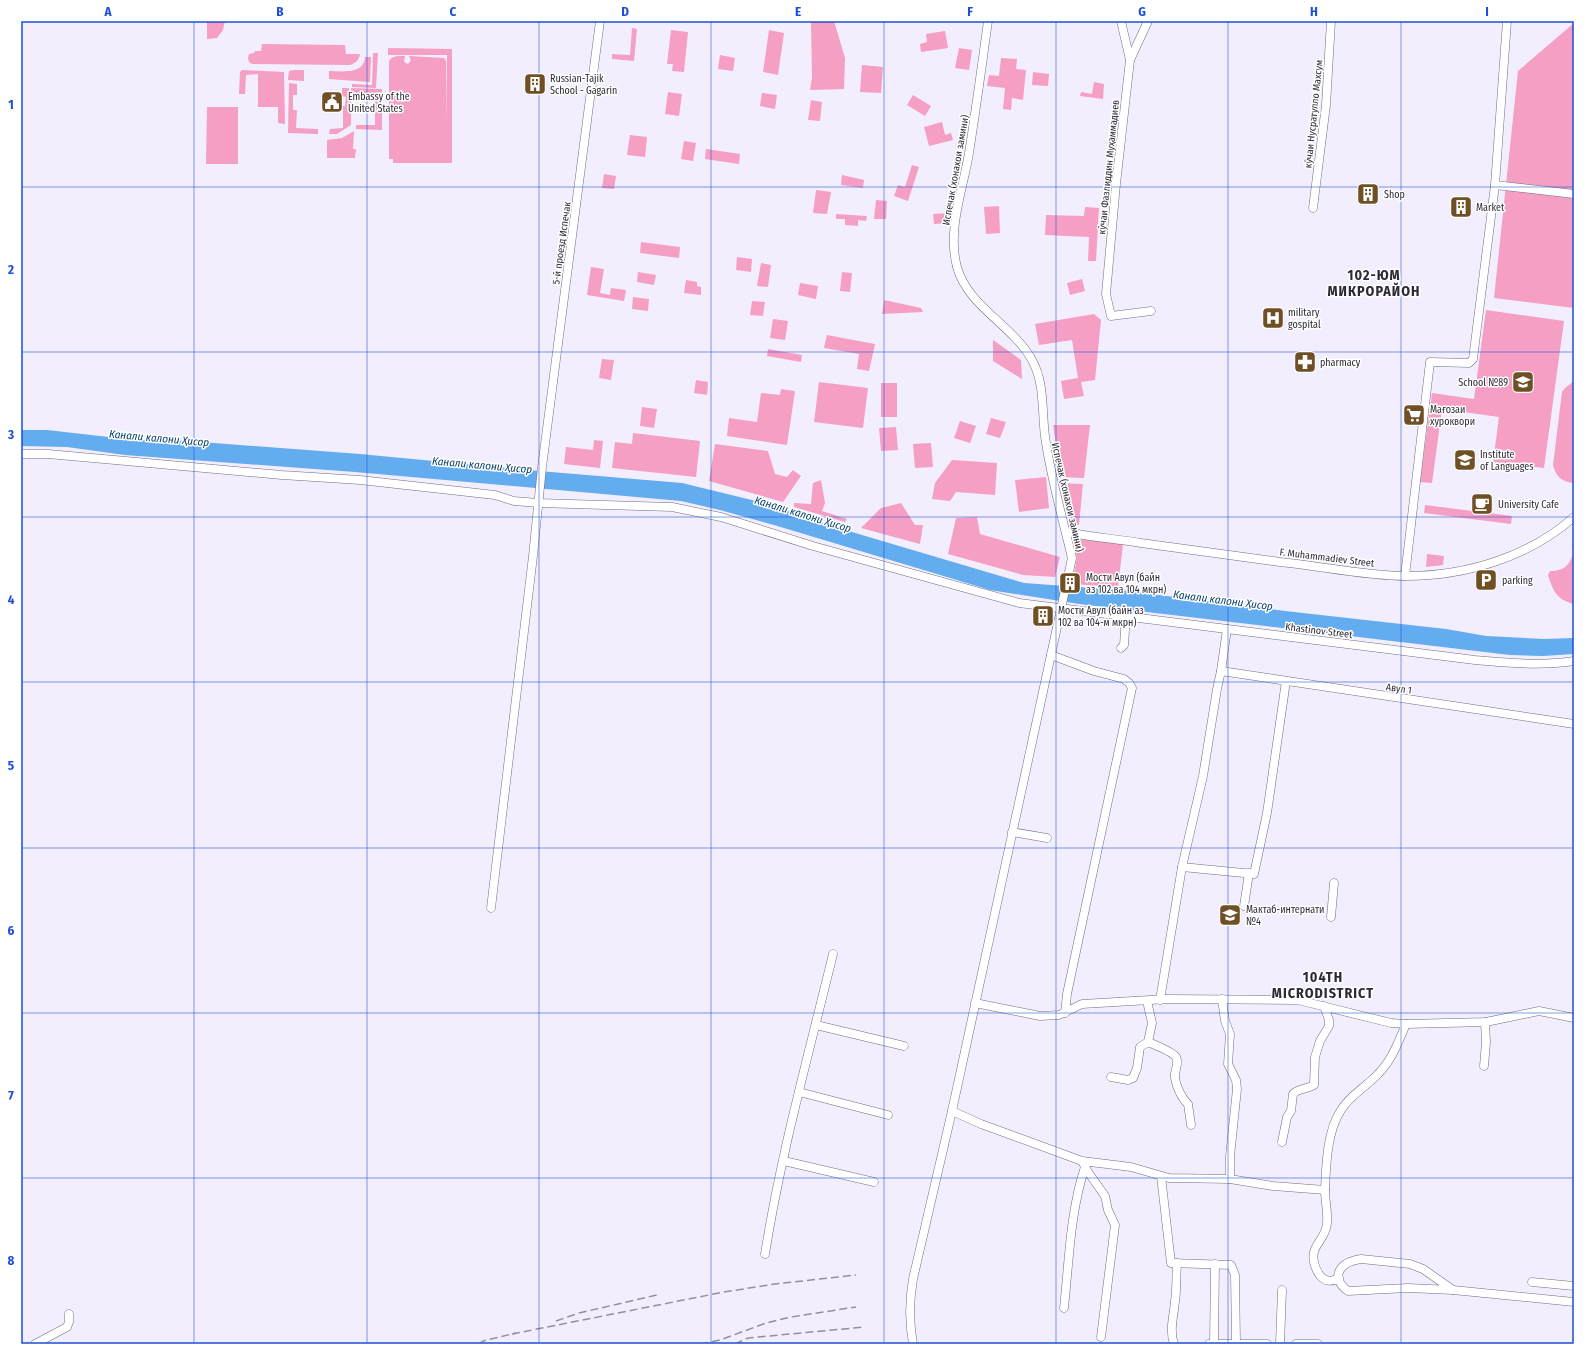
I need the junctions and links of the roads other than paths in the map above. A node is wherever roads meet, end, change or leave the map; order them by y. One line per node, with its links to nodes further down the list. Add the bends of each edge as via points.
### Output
1 (600, 21): 13 (street, 5-й проезд Испечак)
2 (988, 21): 15 (street, Испечак (хонахои замини), via 969,154 954,230 957,267 965,286 1022,344 1033,361 1040,382 1050,469)
3 (1121, 21): 7 (street, кӯчаи Фазлиддин Муҳаммадиев)
4 (1148, 21): 7 (street)
5 (1331, 21): 10 (street, кӯчаи Нусратулло Махсум, via 1326,105)
6 (1507, 21): 8 (street)
7 (1130, 60): 11 (street, кӯчаи Фазлиддин Муҳаммадиев, via 1106,294 1111,316)
8 (1495, 185): 9 (street); 16 (street, via 1473,359 1469,363 1430,362)
9 (1574, 194)
10 (1313, 208)
11 (1151, 311)
12 (21, 454): 13 (street, Khastinov Street, via 48,454 360,480 496,495 514,500)
13 (538, 500): 17 (street, Khastinov Street, via 672,507 707,514 1000,598); 32 (street, 5-й проезд Испечак)
14 (1574, 517): 16 (street, F. Muhammadiev Street, via 1528,549 1494,562 1460,571)
15 (1066, 532): 16 (street, F. Muhammadiev Street, via 1262,560); 17 (street, Испечак (хонахои замини), via 1072,558)
16 (1405, 576)
17 (1062, 609): 18 (street, Khastinov Street); 21 (street, Испечак (хонахои замини))
18 (1126, 616): 19 (street, Khastinov Street); 20 (street, via 1124,645)
19 (1227, 630): 22 (street, Khastinov Street, via 1522,664); 23 (street)
20 (1121, 648)
21 (1051, 655): 26 (street, Испечак (хонахои замини)); 40 (street, via 1124,679 1132,688 1085,904)
22 (1574, 661)
23 (1221, 671): 24 (street, Авул 1); 28 (street, via 1203,776)
24 (1286, 681): 25 (street, Авул 1); 29 (street, via 1267,813 1254,874)
25 (1574, 724)
26 (1012, 832): 27 (street); 38 (street, Испечак (хонахои замини))
27 (1047, 838)
28 (1182, 867): 29 (street); 37 (street)
29 (1249, 873): 31 (street)
30 (1334, 883): 33 (street)
31 (1244, 906)
32 (491, 908)
33 (1331, 917)
34 (833, 954): 44 (street)
35 (1222, 999): 37 (street); 39 (street, via 1298,1000); 57 (street, via 1225,1022 1230,1034 1228,1064 1236,1080 1237,1089)
36 (1147, 1000): 37 (street); 40 (street, via 1082,1004); 45 (street, via 1152,1023)
37 (1160, 1000)
38 (975, 1003): 40 (street, via 1040,1016); 50 (street, Испечак (хонахои замини))
39 (1324, 1006): 43 (street, via 1391,1023); 53 (street, via 1329,1026 1320,1041 1315,1057 1314,1085 1293,1094)
40 (1065, 1013)
41 (1574, 1018): 42 (street, via 1539,1011)
42 (1486, 1022): 43 (street); 47 (street)
43 (1406, 1024): 59 (street, via 1388,1063 1347,1100 1340,1111 1328,1145)
44 (816, 1025): 46 (street); 49 (street)
45 (1148, 1042): 48 (street, via 1140,1047 1133,1078 1128,1080); 52 (street, via 1176,1057 1175,1075 1182,1100 1188,1104)
46 (904, 1046)
47 (1484, 1066)
48 (1111, 1077)
49 (799, 1092): 51 (street); 54 (street)
50 (952, 1111): 55 (street); 73 (street, Испечак (хонахои замини), via 910,1299)
51 (888, 1115)
52 (1191, 1125)
53 (1282, 1142)
54 (784, 1160): 58 (street); 60 (street)
55 (1084, 1164): 56 (street, via 1131,1167); 69 (street, via 1073,1222); 71 (street, via 1105,1196 1115,1225)
56 (1161, 1176): 57 (street); 61 (street, via 1171,1263)
57 (1230, 1179): 59 (street, via 1273,1186)
58 (874, 1182)
59 (1325, 1190): 63 (street, via 1326,1228 1325,1234 1314,1249 1314,1260 1321,1277 1328,1281)
60 (765, 1254)
61 (1177, 1263): 62 (street); 74 (street, via 1172,1328)
62 (1215, 1264): 76 (street); 77 (street, via 1231,1265 1235,1275)
63 (1339, 1278): 67 (street, via 1342,1286 1348,1291 1408,1288); 67 (street, via 1342,1265 1352,1260 1410,1264 1423,1269)
64 (1532, 1282): 65 (street)
65 (1574, 1286)
66 (1282, 1290): 79 (street)
67 (1453, 1290): 68 (street)
68 (1574, 1302)
69 (1064, 1308)
70 (69, 1314): 72 (street, via 67,1327)
71 (1101, 1337)
72 (35, 1344)
73 (913, 1344)
74 (1174, 1344)
75 (1208, 1344): 76 (street)
76 (1214, 1344): 77 (street)
77 (1236, 1344): 78 (street)
78 (1266, 1344)
79 (1280, 1344)
80 (1296, 1344): 81 (street)
81 (1318, 1344)

